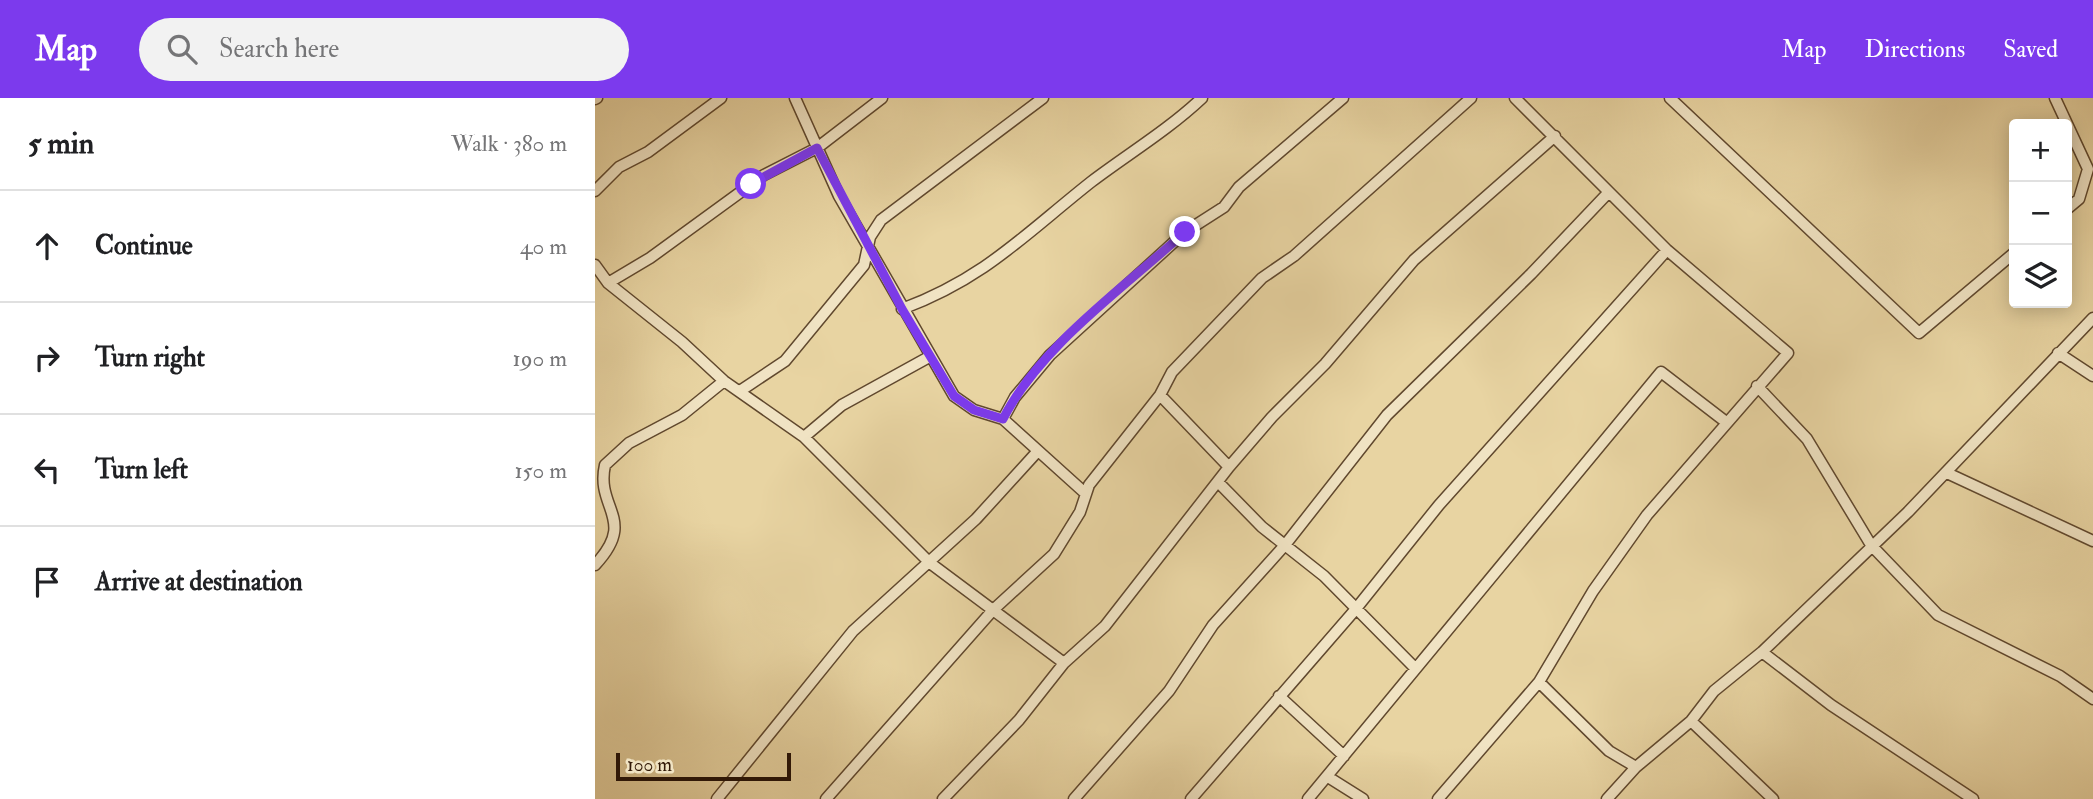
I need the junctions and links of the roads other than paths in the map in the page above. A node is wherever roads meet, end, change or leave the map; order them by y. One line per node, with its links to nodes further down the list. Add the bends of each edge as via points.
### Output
1 (720, 98): 13 (street, via 619,167)
2 (795, 98): 12 (street)
3 (882, 98): 12 (street)
4 (1043, 98): 16 (street, via 892,210 874,229)
5 (1202, 98): 21 (street, via 978,274)
6 (1343, 98): 30 (street, via 1050,355)
7 (1471, 98): 29 (street, via 1294,256 1262,278 1172,372)
8 (1515, 98): 11 (street)
9 (1670, 98): 18 (street, via 1919,333)
10 (2055, 98): 15 (street, via 2088,169 2079,199)
11 (1555, 136): 14 (street); 34 (street, via 1414,260)
12 (817, 148): 16 (street); 20 (street, via 757,180)
13 (595, 191)
14 (1608, 193): 17 (street); 39 (street, via 1387,415)
15 (2072, 205)
16 (869, 248): 21 (street); 28 (street, via 864,265 785,360)
17 (1667, 250): 27 (street, via 1788,353); 44 (street, via 1439,505)
18 (2009, 257)
19 (595, 265): 20 (street)
20 (608, 283): 26 (street)
21 (902, 309): 24 (street)
22 (2093, 318): 23 (street)
23 (2058, 353): 25 (street); 35 (street)
24 (929, 357): 30 (street, via 962,405); 32 (street, via 842,405)
25 (2093, 376)
26 (724, 381): 28 (street); 42 (street, via 683,415 628,443 605,465 602,489 616,524 611,542)
27 (1757, 386): 31 (street); 40 (street, via 1807,439)
28 (740, 391): 32 (street)
29 (1160, 395): 34 (street); 37 (street)
30 (1003, 419): 33 (street)
31 (1726, 422): 47 (street, via 1661,372); 48 (street, via 1647,515 1593,592)
32 (804, 437): 41 (street)
33 (1037, 452): 37 (street); 41 (street)
34 (1229, 467): 36 (street)
35 (1947, 473): 38 (street); 40 (street)
36 (1218, 482): 39 (street); 46 (street, via 1105,626)
37 (1085, 493): 43 (street, via 1080,512 1054,554)
38 (2093, 541)
39 (1285, 545): 44 (street, via 1324,576); 58 (street, via 1213,625 1169,691)
40 (1871, 545): 45 (street); 50 (street, via 1938,615 2060,676)
41 (930, 563): 43 (street); 55 (street, via 853,631)
42 (595, 565)
43 (993, 610): 46 (street); 56 (street)
44 (1355, 610): 47 (street); 49 (street)
45 (1762, 652): 51 (street, via 1714,691); 65 (street, via 1831,705)
46 (1064, 663): 57 (street, via 1019,720)
47 (1415, 668): 52 (street)
48 (1539, 682): 53 (street, via 1609,751); 62 (street)
49 (1279, 696): 52 (street); 59 (street)
50 (2093, 699)
51 (1691, 721): 53 (street); 64 (street)
52 (1344, 756): 54 (street)
53 (1636, 767): 63 (street)
54 (1328, 777): 60 (street); 61 (street)
55 (717, 799)
56 (826, 799)
57 (943, 799)
58 (1074, 799)
59 (1191, 799)
60 (1308, 799)
61 (1363, 799)
62 (1438, 799)
63 (1607, 799)
64 (1773, 799)
65 (1973, 799)

